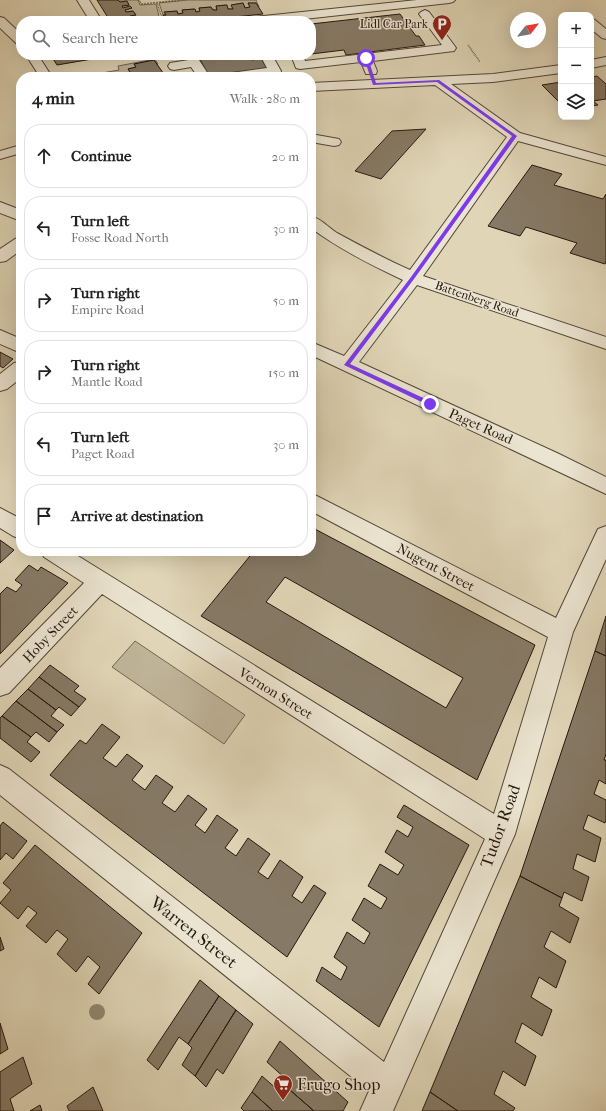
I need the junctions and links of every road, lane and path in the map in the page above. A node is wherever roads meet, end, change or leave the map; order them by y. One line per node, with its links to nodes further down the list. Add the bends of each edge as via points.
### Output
1 (83, 0): 7 (street)
2 (139, 0): 5 (path, via 140,4)
3 (181, 0): 5 (path)
4 (449, 0): 9 (street)
5 (157, 3): 8 (path)
6 (425, 14): 14 (street)
7 (93, 16)
8 (161, 16)
9 (300, 16)
10 (0, 21): 13 (street)
11 (594, 25): 12 (street)
12 (606, 35)
13 (16, 36)
14 (450, 48): 19 (street); 20 (street)
15 (35, 60): 25 (street)
16 (171, 60): 26 (street); 27 (street, via 195,62)
17 (269, 60): 28 (street, via 275,71)
18 (299, 60): 20 (street, via 300,64)
19 (459, 61)
20 (368, 62): 22 (street); 30 (street)
21 (606, 62): 23 (street)
22 (429, 63)
23 (594, 64)
24 (558, 69): 29 (street, via 493,78)
25 (43, 72)
26 (177, 72)
27 (201, 72)
28 (268, 72)
29 (438, 81): 30 (street); 32 (street)
30 (375, 84): 31 (street)
31 (316, 87)
32 (515, 136): 39 (street); 45 (street)
33 (316, 139): 34 (street)
34 (334, 142)
35 (0, 144): 36 (street)
36 (16, 146)
37 (16, 150): 38 (street)
38 (0, 155)
39 (606, 160)
40 (0, 207): 41 (street)
41 (16, 214)
42 (316, 225): 45 (street, Battenberg Road, via 377,261)
43 (16, 246): 44 (street)
44 (0, 257)
45 (413, 278): 47 (street, Battenberg Road); 50 (street)
46 (0, 336): 48 (street)
47 (606, 343)
48 (16, 344)
49 (316, 350): 50 (street, Paget Road)
50 (347, 365): 53 (street, Paget Road)
51 (16, 372): 52 (street)
52 (0, 384)
53 (606, 486)
54 (316, 504): 60 (street, Nugent Street)
55 (0, 517): 56 (street)
56 (16, 527)
57 (606, 535): 60 (street, Tudor Road)
58 (60, 556): 59 (street, Vernon Street)
59 (99, 582): 61 (street, Hoby Street); 63 (street, Vernon Street)
60 (561, 632): 63 (street, Tudor Road)
61 (0, 685)
62 (0, 778): 64 (street, Warren Street)
63 (501, 834): 64 (street, Tudor Road)
64 (389, 1086): 65 (street, Tudor Road)
65 (376, 1111)

